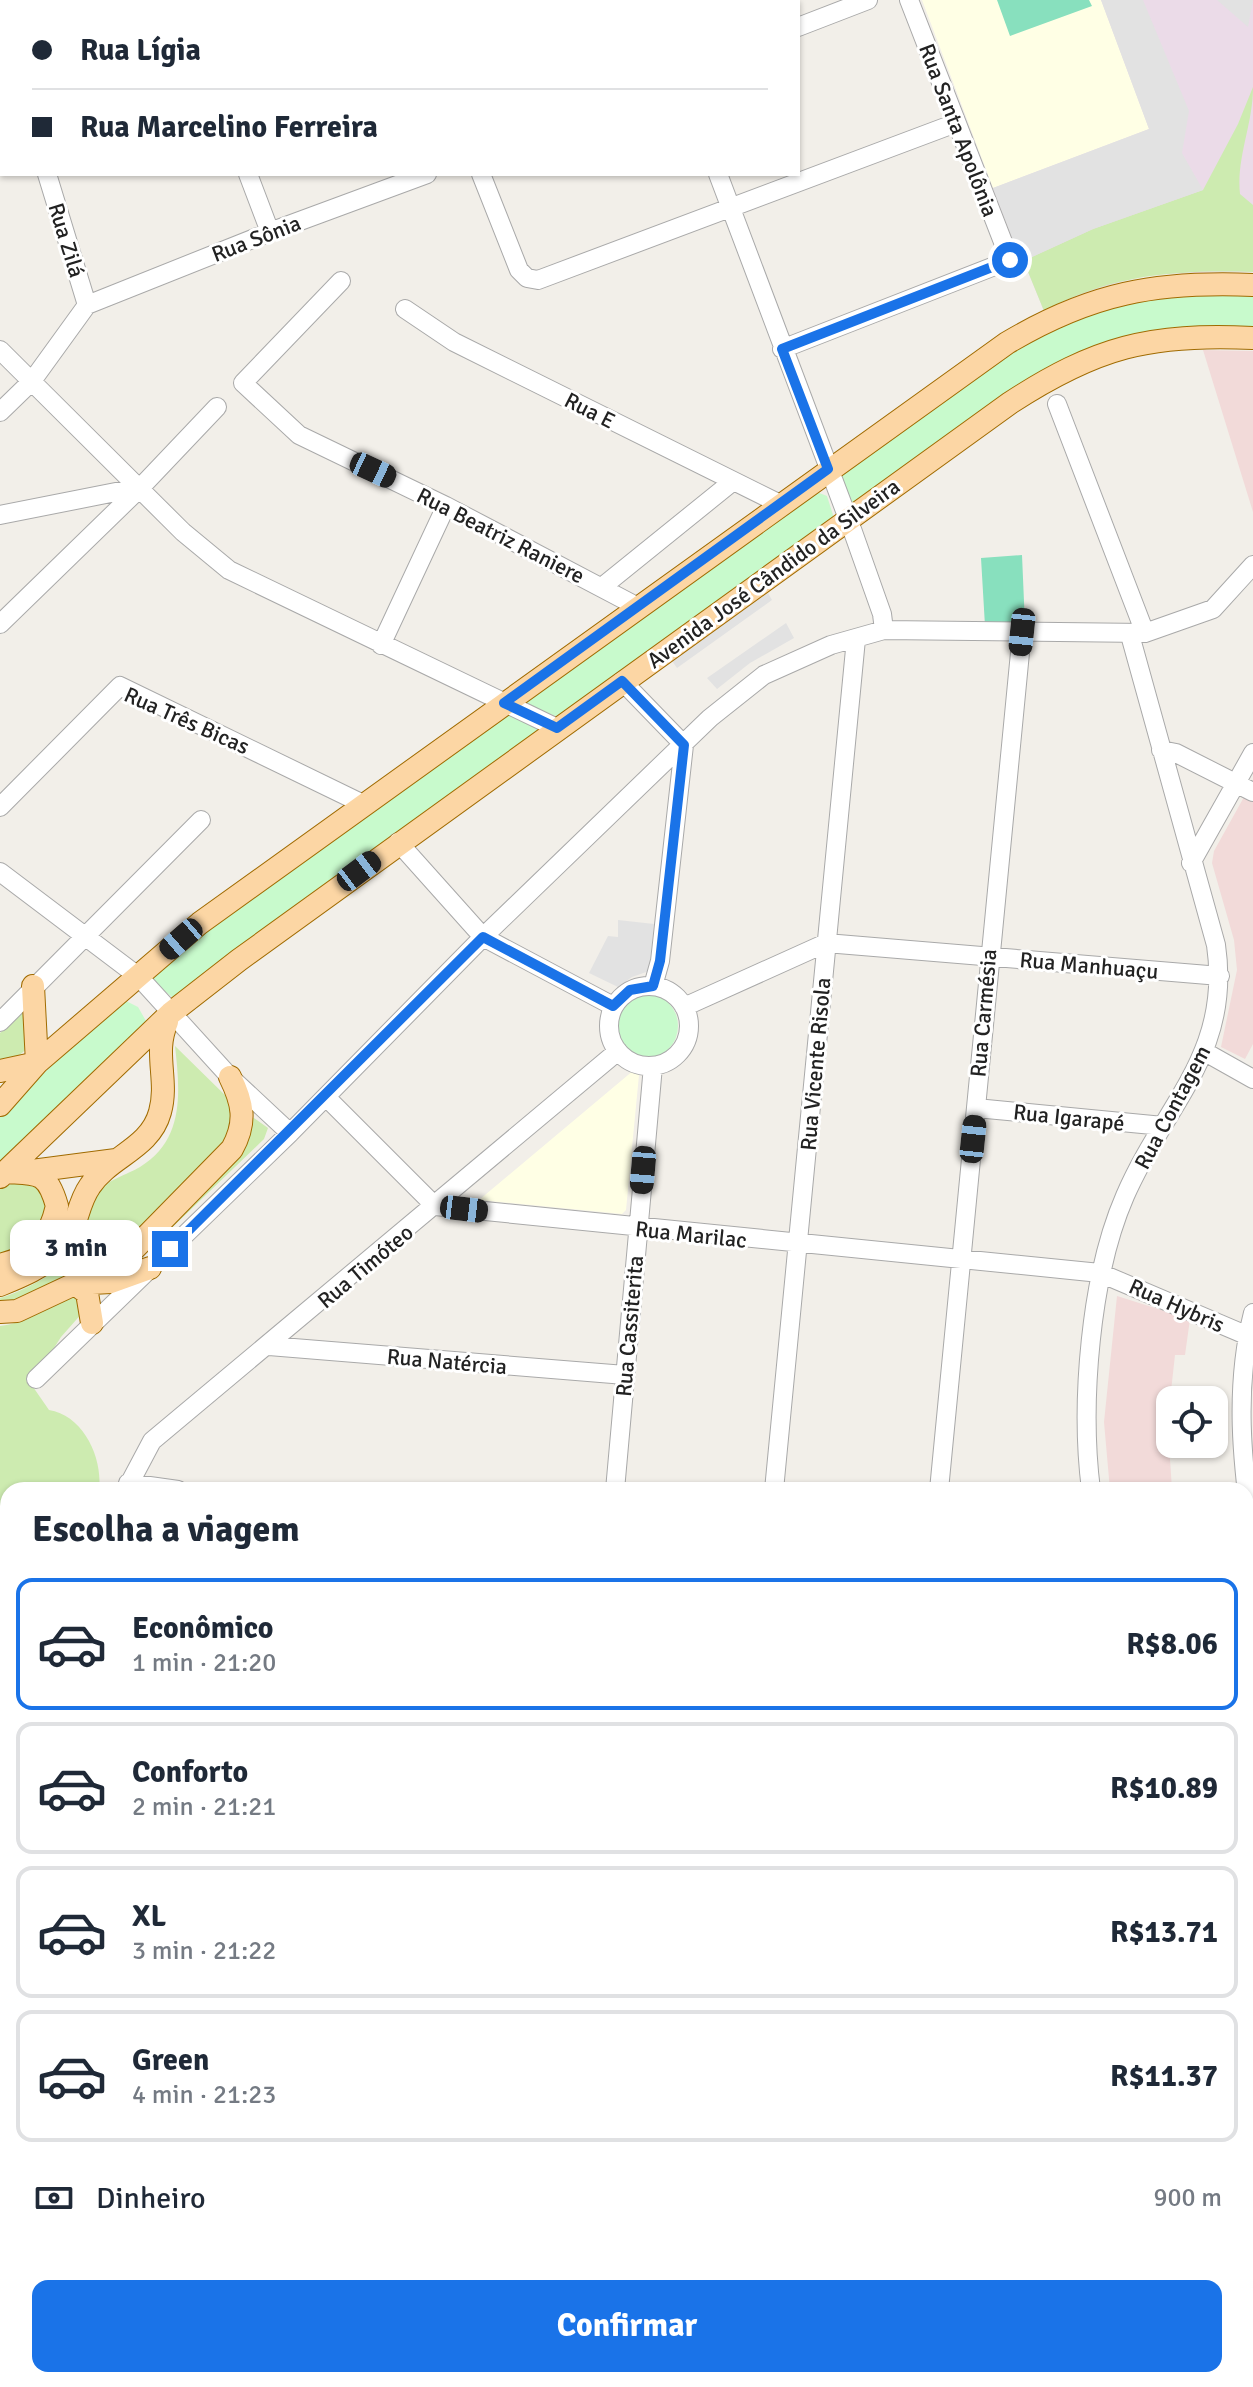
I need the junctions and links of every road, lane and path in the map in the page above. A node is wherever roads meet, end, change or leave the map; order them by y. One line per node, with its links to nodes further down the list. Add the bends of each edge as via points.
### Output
1 (868, 0): 3 (street)
2 (909, 0): 4 (street, Rua Santa Apolônia)
3 (800, 26)
4 (956, 123): 10 (street); 17 (street, Rua Santa Apolônia, via 1010,260)
5 (48, 176): 14 (street, Rua Zilá)
6 (249, 176): 11 (street)
7 (422, 176): 11 (street, Rua Sônia)
8 (482, 176): 10 (street, via 519,270 538,280)
9 (719, 176): 10 (street)
10 (731, 207): 17 (street)
11 (270, 232): 14 (street, Rua Sônia)
12 (341, 281): 27 (street, Rua Beatriz Raniere, via 243,383 299,435)
13 (1253, 285): 23 (main road, via 1162,286 1057,314 974,364)
14 (87, 305): 19 (street)
15 (405, 309): 24 (street, Rua E, via 454,342)
16 (1253, 338): 29 (main road, Avenida José Cândido da Silveira, via 1158,339 1072,365)
17 (782, 349): 23 (street)
18 (0, 350): 19 (street)
19 (32, 381): 22 (street); 25 (street)
20 (1057, 404): 36 (street)
21 (217, 407): 25 (street)
22 (0, 412)
23 (828, 469): 26 (main road); 29 (street)
24 (732, 482): 26 (street, Rua E); 31 (street)
25 (141, 487): 28 (street); 33 (street); 38 (street, via 205,553 229,570)
26 (780, 504): 32 (main road)
27 (446, 506): 31 (street, Rua Beatriz Raniere); 38 (street)
28 (0, 515)
29 (847, 519): 34 (street); 39 (main road, Avenida José Cândido da Silveira)
30 (1253, 565): 36 (street, via 1213,609)
31 (602, 587): 32 (street, Rua Beatriz Raniere)
32 (638, 607): 40 (main road)
33 (0, 624)
34 (884, 630): 35 (street); 37 (street)
35 (1022, 632): 36 (street); 55 (street, Rua Carmésia)
36 (1138, 634): 43 (street, Rua Contagem)
37 (856, 639): 42 (street, via 764,675); 54 (street, Rua Vicente Risola)
38 (381, 645): 40 (street)
39 (622, 681): 41 (main road, Avenida José Cândido da Silveira); 42 (street)
40 (504, 703): 41 (street); 46 (main road)
41 (557, 728): 49 (main road, Avenida José Cândido da Silveira)
42 (684, 745): 52 (street); 59 (street)
43 (1161, 750): 45 (street); 50 (street, Rua Contagem)
44 (1253, 753): 45 (street)
45 (1245, 787): 50 (street)
46 (363, 804): 47 (street, Rua Três Bicas, via 120,686); 57 (main road, via 200,923)
47 (0, 807)
48 (201, 820): 53 (street)
49 (398, 842): 52 (street); 62 (main road, Avenida José Cândido da Silveira)
50 (1191, 863): 56 (street, Rua Contagem)
51 (0, 872): 53 (street)
52 (483, 937): 60 (street); 71 (street)
53 (86, 938): 57 (street); 58 (street)
54 (826, 943): 55 (street, Rua Manhuaçu); 61 (street, Rua Manhuaçu); 81 (street, Rua Vicente Risola)
55 (988, 956): 56 (street, Rua Manhuaçu); 73 (street, Rua Carmésia)
56 (1220, 976): 65 (street, Rua Contagem, via 1216,1018)
57 (139, 977): 62 (street); 66 (main road)
58 (33, 986): 63 (street); 66 (main road)
59 (653, 986): 60 (street, via 630,990); 61 (street)
60 (613, 1006): 64 (street, via 608,1029)
61 (684, 1007): 67 (street, via 689,1029 681,1049)
62 (171, 1013): 70 (street); 76 (main road, via 159,1039 160,1113 143,1143); 78 (main road, Avenida José Cândido da Silveira)
63 (0, 1022)
64 (618, 1051): 67 (street, via 633,1063); 79 (street, Rua Timóteo)
65 (1205, 1052): 69 (street); 74 (street, Rua Contagem)
66 (37, 1063): 68 (main road); 72 (main road)
67 (653, 1066): 80 (street, Rua Cassiterita)
68 (0, 1071)
69 (1252, 1075)
70 (230, 1077): 75 (street); 86 (main road, via 243,1114 232,1149 130,1253)
71 (326, 1097): 75 (street); 79 (street)
72 (0, 1105)
73 (976, 1108): 74 (street, Rua Igarapé); 82 (street, Rua Carmésia)
74 (1163, 1126): 85 (street, Rua Contagem, via 1124,1197)
75 (290, 1133): 84 (street)
76 (116, 1160): 77 (main road); 87 (main road, via 90,1186 69,1241 41,1267)
77 (32, 1171): 78 (main road); 83 (main road, via 53,1192 54,1222 37,1250)
78 (2, 1174)
79 (435, 1206): 80 (street, Rua Marilac); 92 (street, Rua Timóteo)
80 (638, 1229): 81 (street, Rua Marilac); 93 (street, Rua Cassiterita)
81 (797, 1244): 82 (street, Rua Marilac); 97 (street, Rua Vicente Risola)
82 (961, 1260): 85 (street, Rua Marilac); 98 (street, Rua Carmésia)
83 (0, 1265)
84 (150, 1268): 86 (main road, via 111,1282); 90 (street)
85 (1100, 1273): 91 (street, Rua Hybris); 99 (street, Rua Contagem, via 1086,1431)
86 (75, 1284): 88 (main road, via 17,1311); 90 (main road, via 87,1293)
87 (0, 1285)
88 (0, 1312)
89 (1253, 1313): 91 (street)
90 (92, 1323): 94 (street)
91 (1250, 1337): 100 (street, via 1240,1393)
92 (269, 1346): 93 (street, Rua Natércia); 95 (street, Rua Timóteo, via 152,1441)
93 (625, 1375): 96 (street, Rua Cassiterita)
94 (36, 1379)
95 (130, 1482)
96 (616, 1482)
97 (775, 1482)
98 (940, 1482)
99 (1090, 1482)
100 (1246, 1482)

